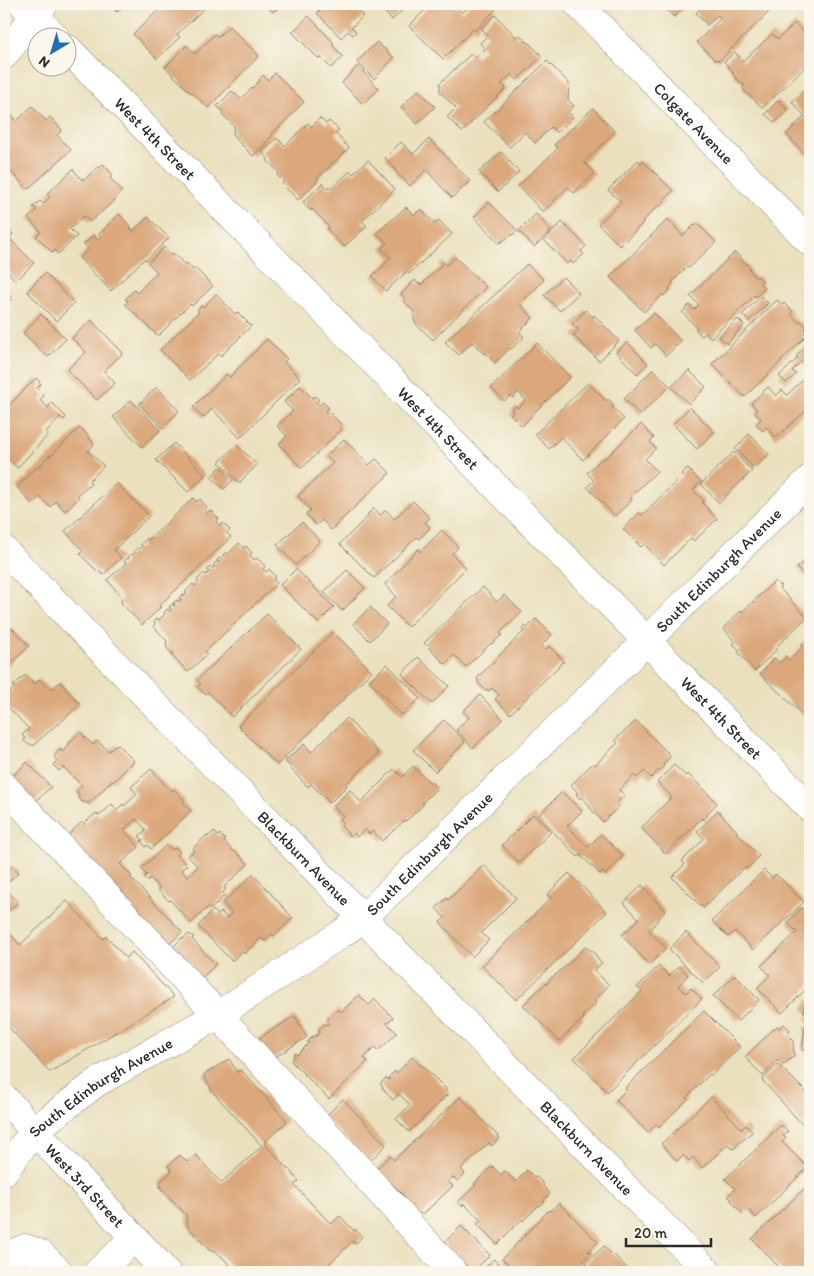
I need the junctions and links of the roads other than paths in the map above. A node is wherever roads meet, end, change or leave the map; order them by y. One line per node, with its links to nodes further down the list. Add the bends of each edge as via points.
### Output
1 (578, 4): 6 (street, Colgate Avenue)
2 (34, 8): 3 (street); 4 (street)
3 (49, 28)
4 (4, 55)
5 (78, 59): 9 (street, West 4th Street)
6 (810, 242)
7 (810, 479): 9 (street, South Edinburgh Avenue)
8 (4, 550): 12 (street, Blackburn Avenue)
9 (647, 640): 11 (street, West 4th Street); 12 (street, South Edinburgh Avenue)
10 (4, 786): 13 (street)
11 (810, 808)
12 (362, 918): 13 (street, South Edinburgh Avenue); 23 (street, Blackburn Avenue)
13 (218, 1014): 15 (street, South Edinburgh Avenue, via 96,1083); 22 (street)
14 (4, 1098): 15 (street, West 3rd Street)
15 (34, 1130): 16 (street, South Edinburgh Avenue); 17 (street, West 3rd Street)
16 (4, 1171)
17 (134, 1238): 20 (street); 21 (street, West 3rd Street)
18 (4, 1257): 19 (street, via 25,1248 41,1254)
19 (60, 1272)
20 (98, 1272)
21 (166, 1272)
22 (453, 1272)
23 (708, 1272)

